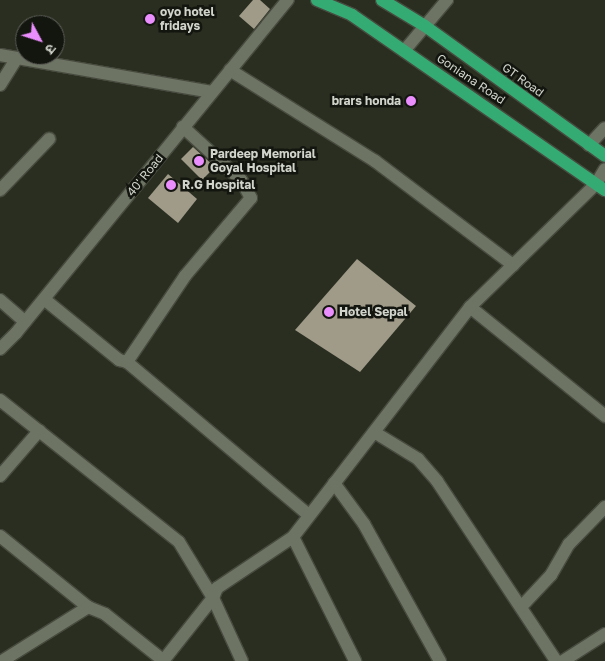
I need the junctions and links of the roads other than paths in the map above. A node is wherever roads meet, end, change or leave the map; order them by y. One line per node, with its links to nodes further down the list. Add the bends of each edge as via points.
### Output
1 (288, 0): 11 (street, 40' Road)
2 (318, 0): 6 (main road, Goniana Road, via 352,15)
3 (382, 0): 5 (main road)
4 (447, 0): 5 (street)
5 (425, 26): 6 (street); 17 (main road, GT Road)
6 (404, 51): 20 (main road, Goniana Road)
7 (0, 54): 8 (street)
8 (15, 59)
9 (15, 61): 12 (street)
10 (52, 65): 13 (street)
11 (230, 70): 13 (street, 40' Road); 22 (street, via 375,161)
12 (0, 85)
13 (212, 92): 14 (street, 40' Road)
14 (183, 127): 23 (street, 40' Road); 28 (street, via 241,180 251,198 185,276)
15 (605, 128): 17 (street)
16 (49, 139): 21 (street)
17 (589, 145): 18 (main road, GT Road)
18 (605, 156)
19 (605, 169): 20 (street)
20 (600, 187): 22 (street)
21 (0, 190)
22 (513, 265): 25 (street)
23 (44, 299): 26 (street, 40' Road); 28 (street, via 119,360)
24 (0, 300): 26 (street)
25 (470, 308): 30 (street); 32 (street)
26 (25, 322): 27 (street, 40' Road)
27 (0, 349)
28 (127, 362): 36 (street)
29 (0, 400): 31 (street)
30 (605, 416)
31 (38, 431): 33 (street); 39 (street, via 179,542)
32 (374, 432): 34 (street); 41 (street, via 425,466)
33 (0, 476)
34 (334, 483): 36 (street); 47 (street, via 364,524)
35 (605, 506): 41 (street, via 569,544 551,575)
36 (309, 515): 38 (street)
37 (0, 536): 40 (street)
38 (293, 537): 39 (street, via 217,588); 46 (street)
39 (213, 598): 44 (street); 45 (street)
40 (88, 607): 43 (street); 44 (street, via 105,614)
41 (521, 607): 48 (street)
42 (605, 634): 49 (street)
43 (2, 661)
44 (164, 661)
45 (242, 661)
46 (355, 661)
47 (440, 661)
48 (556, 661)
49 (562, 661)

